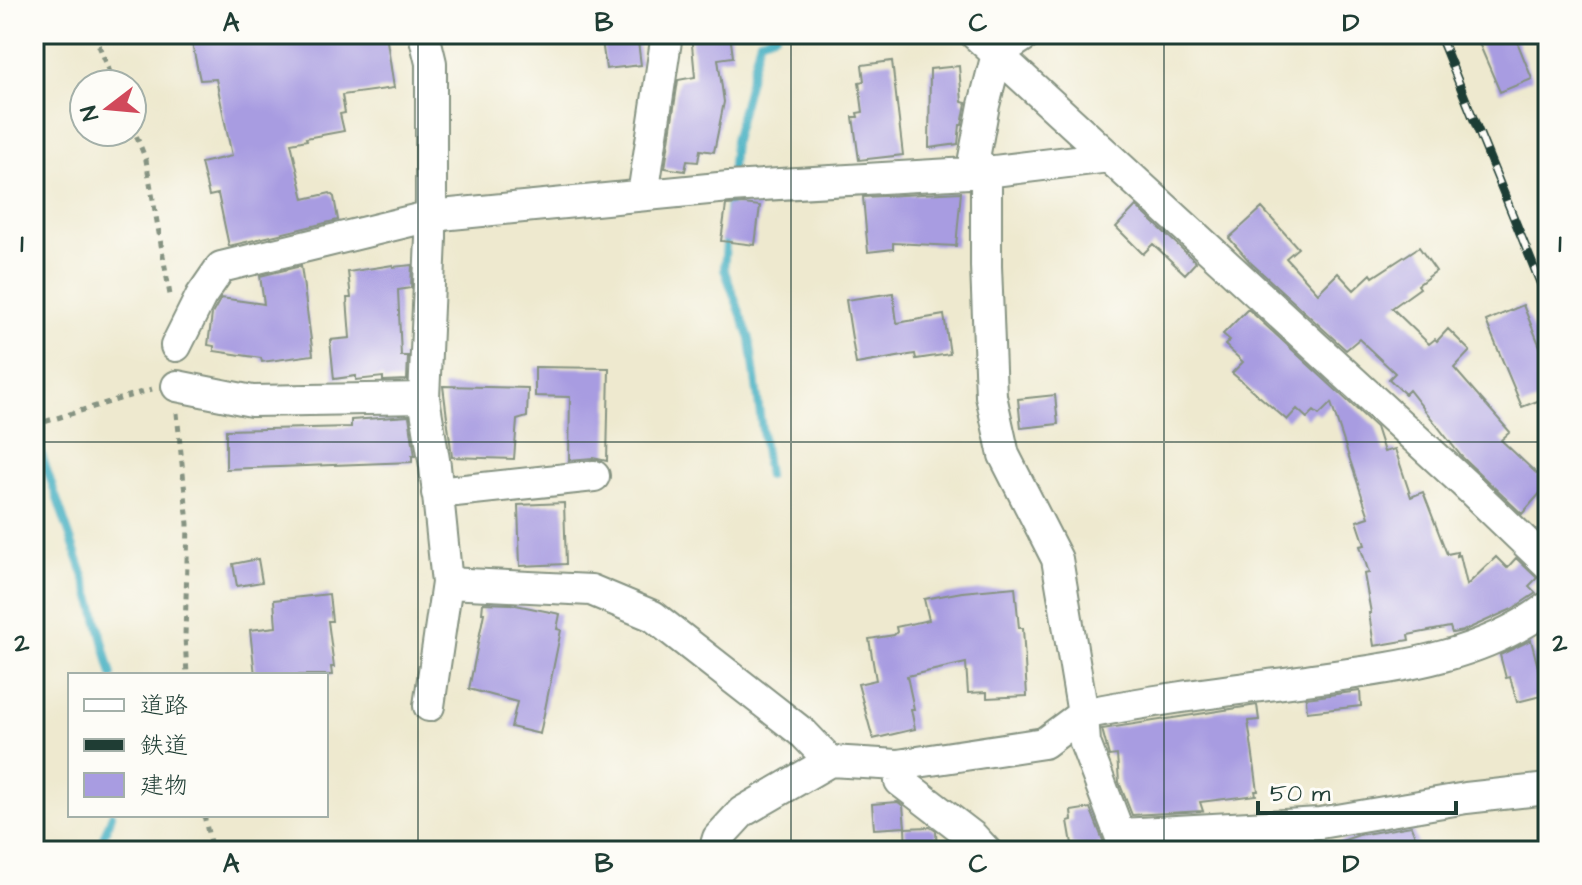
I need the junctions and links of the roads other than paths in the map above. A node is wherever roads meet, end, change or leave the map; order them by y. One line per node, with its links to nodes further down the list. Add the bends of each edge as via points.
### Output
1 (424, 34): 8 (street, via 431,63)
2 (667, 34): 7 (street)
3 (1027, 34): 4 (street)
4 (986, 44): 5 (street); 6 (street, via 984,105 974,158)
5 (1109, 157): 6 (street); 14 (street)
6 (986, 172): 7 (street); 18 (street, via 991,396 1004,455 1057,559)
7 (643, 195): 8 (street)
8 (431, 216): 9 (street, via 221,267); 11 (street)
9 (176, 346)
10 (177, 386): 11 (street, via 252,401)
11 (424, 398): 13 (street)
12 (594, 476): 13 (street)
13 (437, 493): 15 (street)
14 (1548, 564)
15 (447, 583): 17 (street); 19 (street, via 591,590 653,616 804,734)
16 (1548, 607): 18 (street, via 1484,644 1412,665)
17 (429, 706)
18 (1083, 714): 20 (street, via 1044,743); 22 (street, via 1085,743)
19 (830, 761): 20 (street); 23 (street, via 742,812 718,838)
20 (898, 765): 24 (street, via 900,781)
21 (1548, 789): 22 (street, via 1320,823)
22 (1124, 842)
23 (714, 851)
24 (986, 851)

